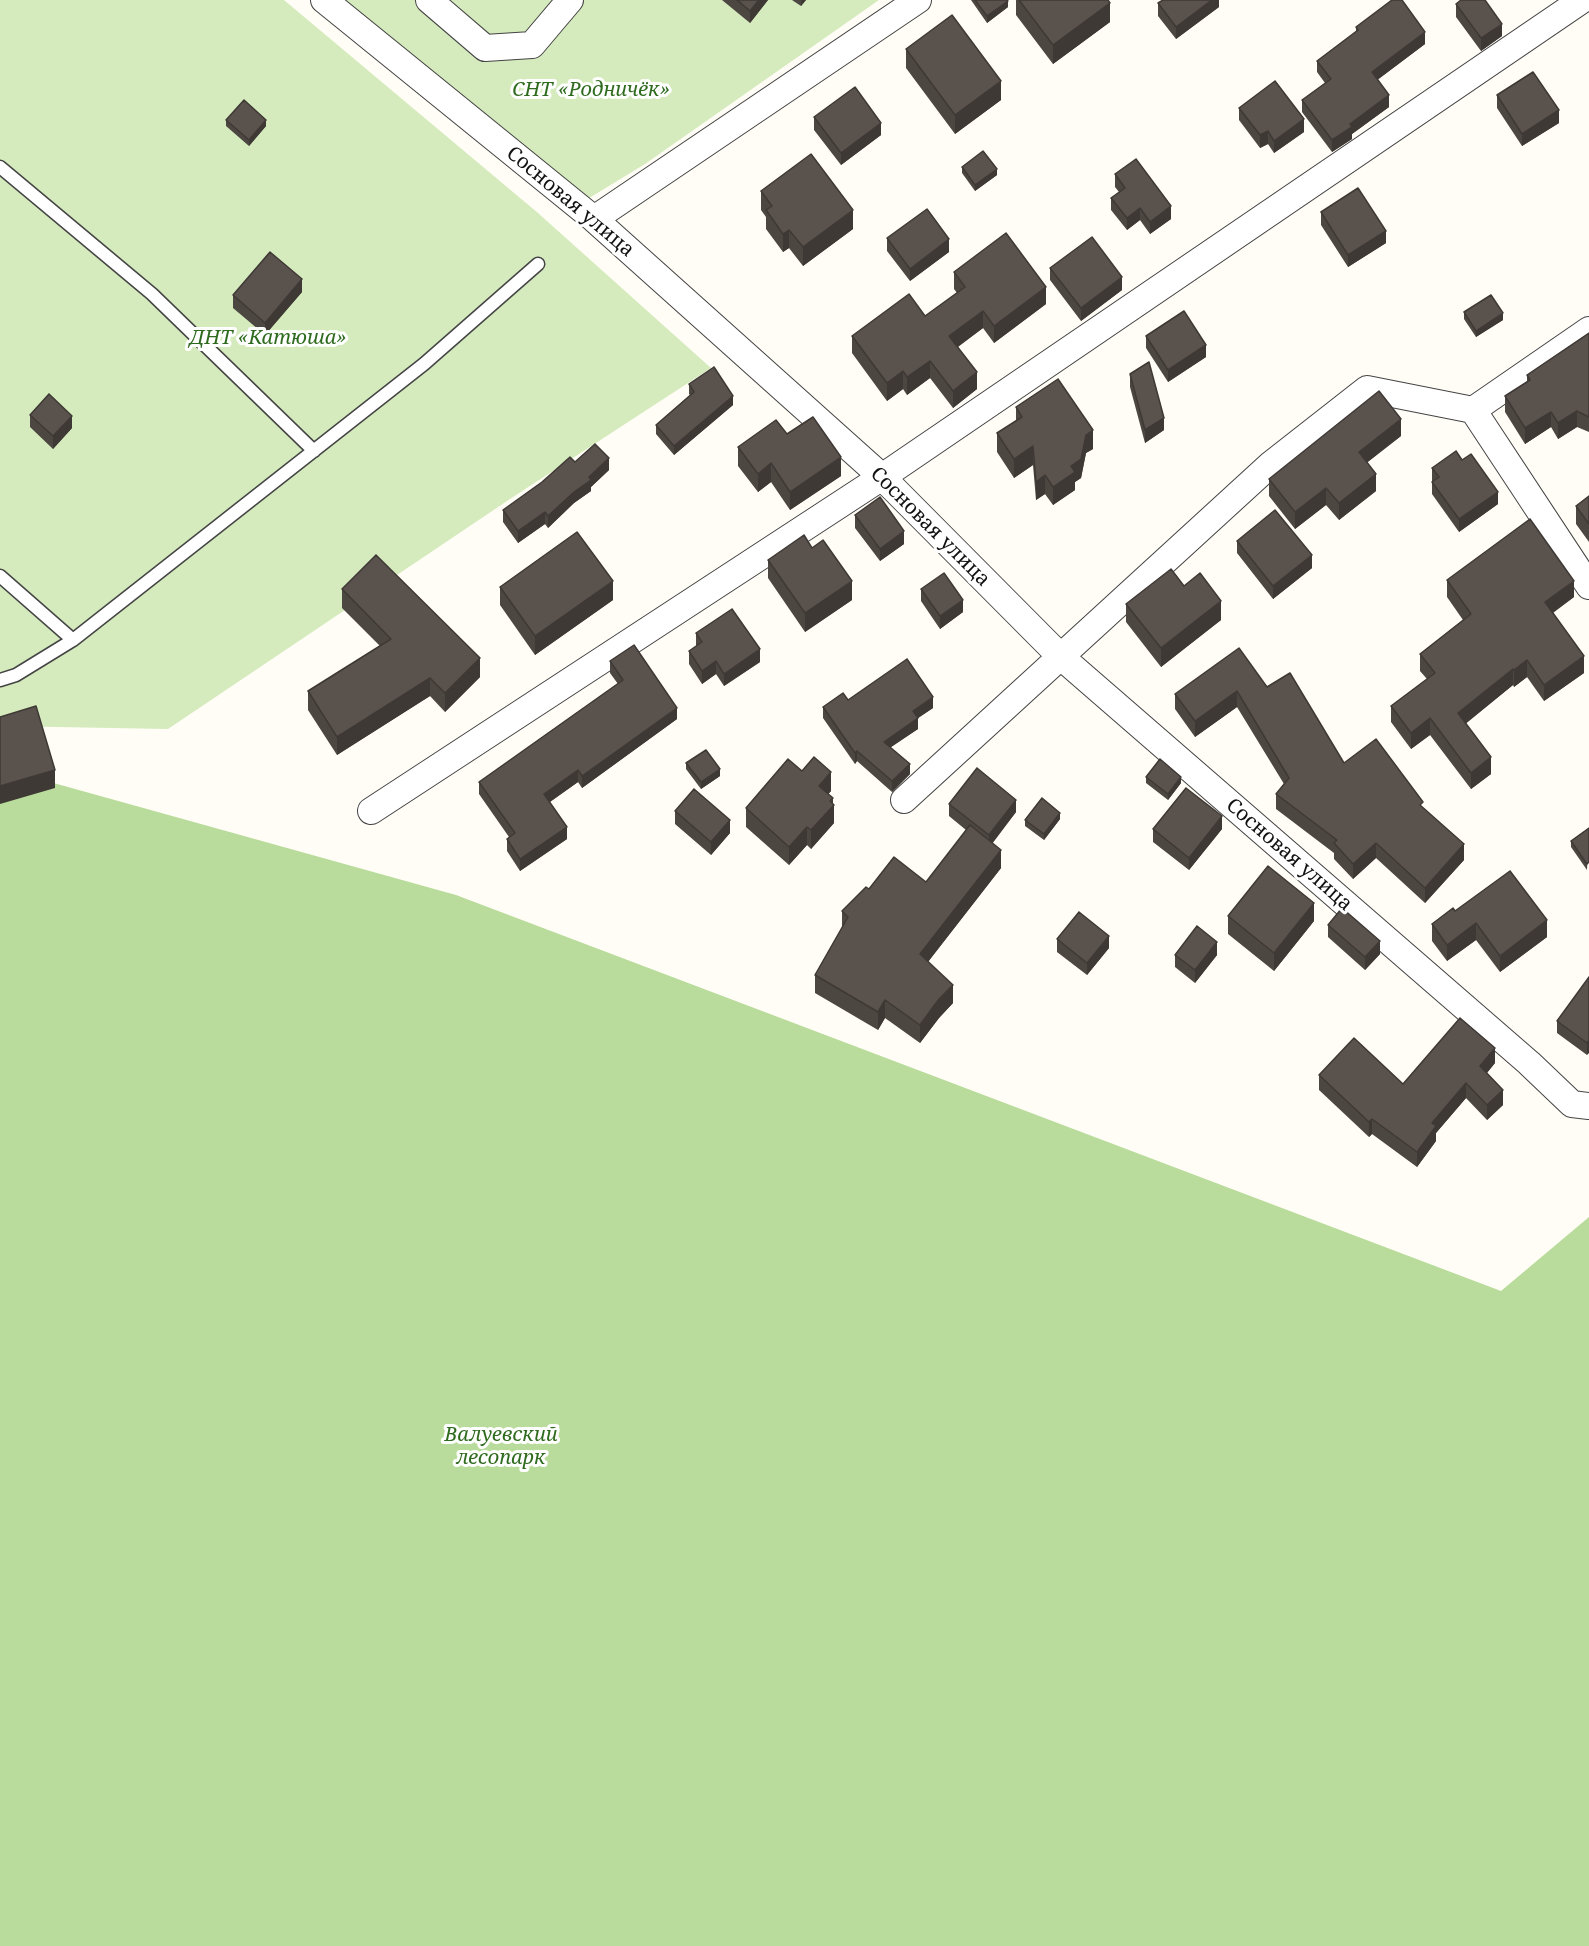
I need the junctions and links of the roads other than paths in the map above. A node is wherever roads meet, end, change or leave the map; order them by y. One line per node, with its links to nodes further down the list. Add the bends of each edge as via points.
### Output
1 (324, 0): 7 (street, Сосновая улица)
2 (429, 0): 3 (street, via 485,48 532,45)
3 (570, 0)
4 (918, 0): 7 (street)
5 (1582, 0): 12 (street)
6 (0, 167): 11 (lane, via 152,294)
7 (594, 219): 12 (street, Сосновая улица)
8 (538, 264): 11 (lane, via 424,364)
9 (1589, 330): 10 (street)
10 (1473, 410): 14 (street); 16 (street, via 1367,389 1270,465)
11 (314, 451): 15 (lane)
12 (882, 477): 16 (street, Сосновая улица); 19 (street)
13 (0, 576): 15 (lane)
14 (1589, 586)
15 (73, 640): 17 (lane, via 16,675)
16 (1059, 656): 18 (street); 20 (street, Сосновая улица, via 1572,1104)
17 (0, 680)
18 (904, 800)
19 (371, 811)
20 (1589, 1106)

